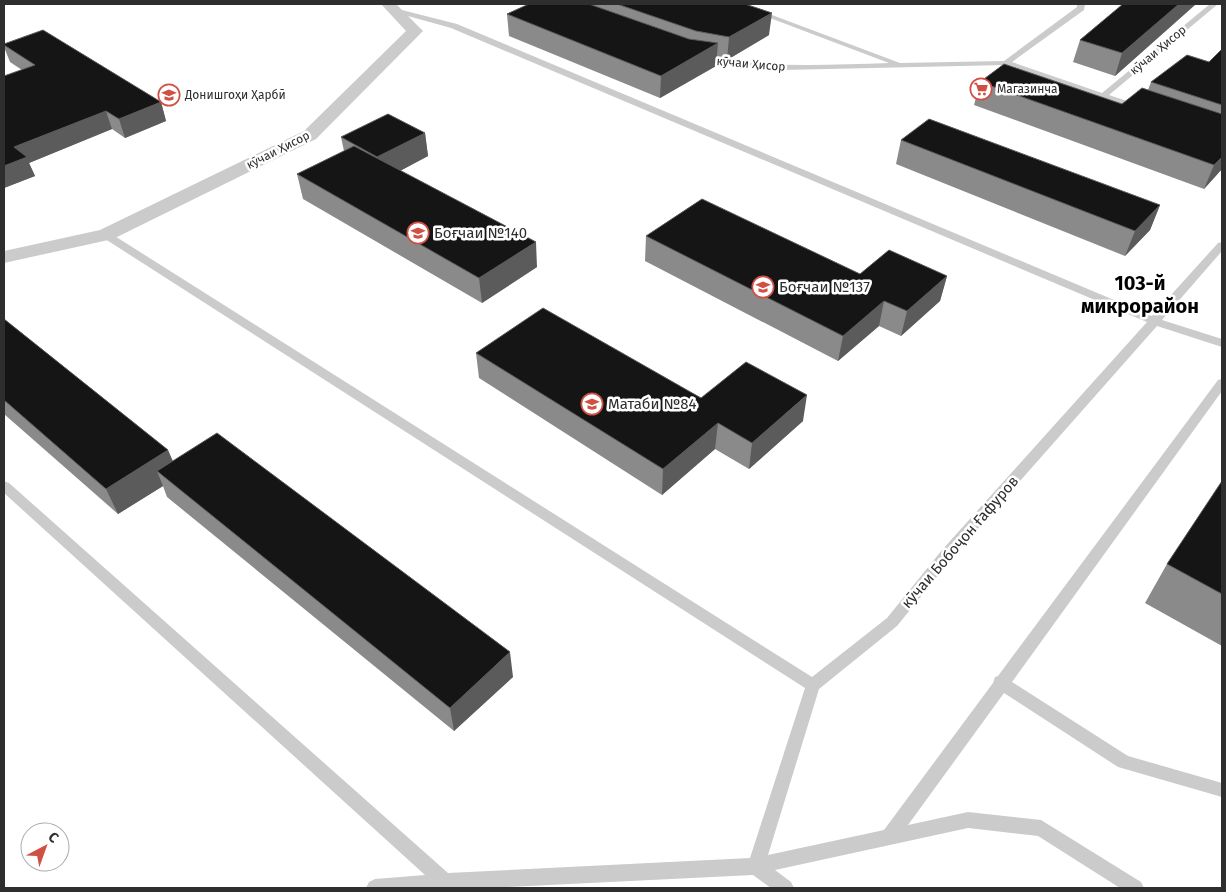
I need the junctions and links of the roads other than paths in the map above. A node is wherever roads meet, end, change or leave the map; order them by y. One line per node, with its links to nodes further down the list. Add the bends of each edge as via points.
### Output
1 (737, 4): 7 (lane, кӯчаи Ҳисор)
2 (1081, 4): 6 (lane, via 1080,8)
3 (1214, 4): 8 (lane, кӯчаи Ҳисор)
4 (391, 7): 10 (street, кӯчаи Ҳисор, via 415,31 310,135); 13 (lane, via 454,26)
5 (692, 58): 7 (lane, кӯчаи Ҳисор, via 783,68)
6 (1006, 63): 7 (lane, кӯчаи Ҳисор); 8 (lane)
7 (904, 66)
8 (1103, 96): 9 (lane)
9 (1149, 112)
10 (106, 234): 12 (street); 18 (lane)
11 (1222, 245): 13 (lane, кӯчаи Бобоҷон Ғафуров)
12 (4, 257)
13 (1154, 321): 14 (lane); 18 (lane, кӯчаи Бобоҷон Ғафуров, via 947,554 892,622)
14 (1222, 343)
15 (1222, 383): 17 (lane)
16 (4, 486): 22 (lane)
17 (1000, 682): 19 (lane, via 1124,762); 20 (lane)
18 (813, 685): 21 (lane)
19 (1222, 790)
20 (889, 837): 21 (lane); 25 (lane, via 968,820 1041,828)
21 (756, 866): 22 (lane); 24 (lane)
22 (445, 882): 23 (lane)
23 (375, 888)
24 (785, 888)
25 (1134, 888)

